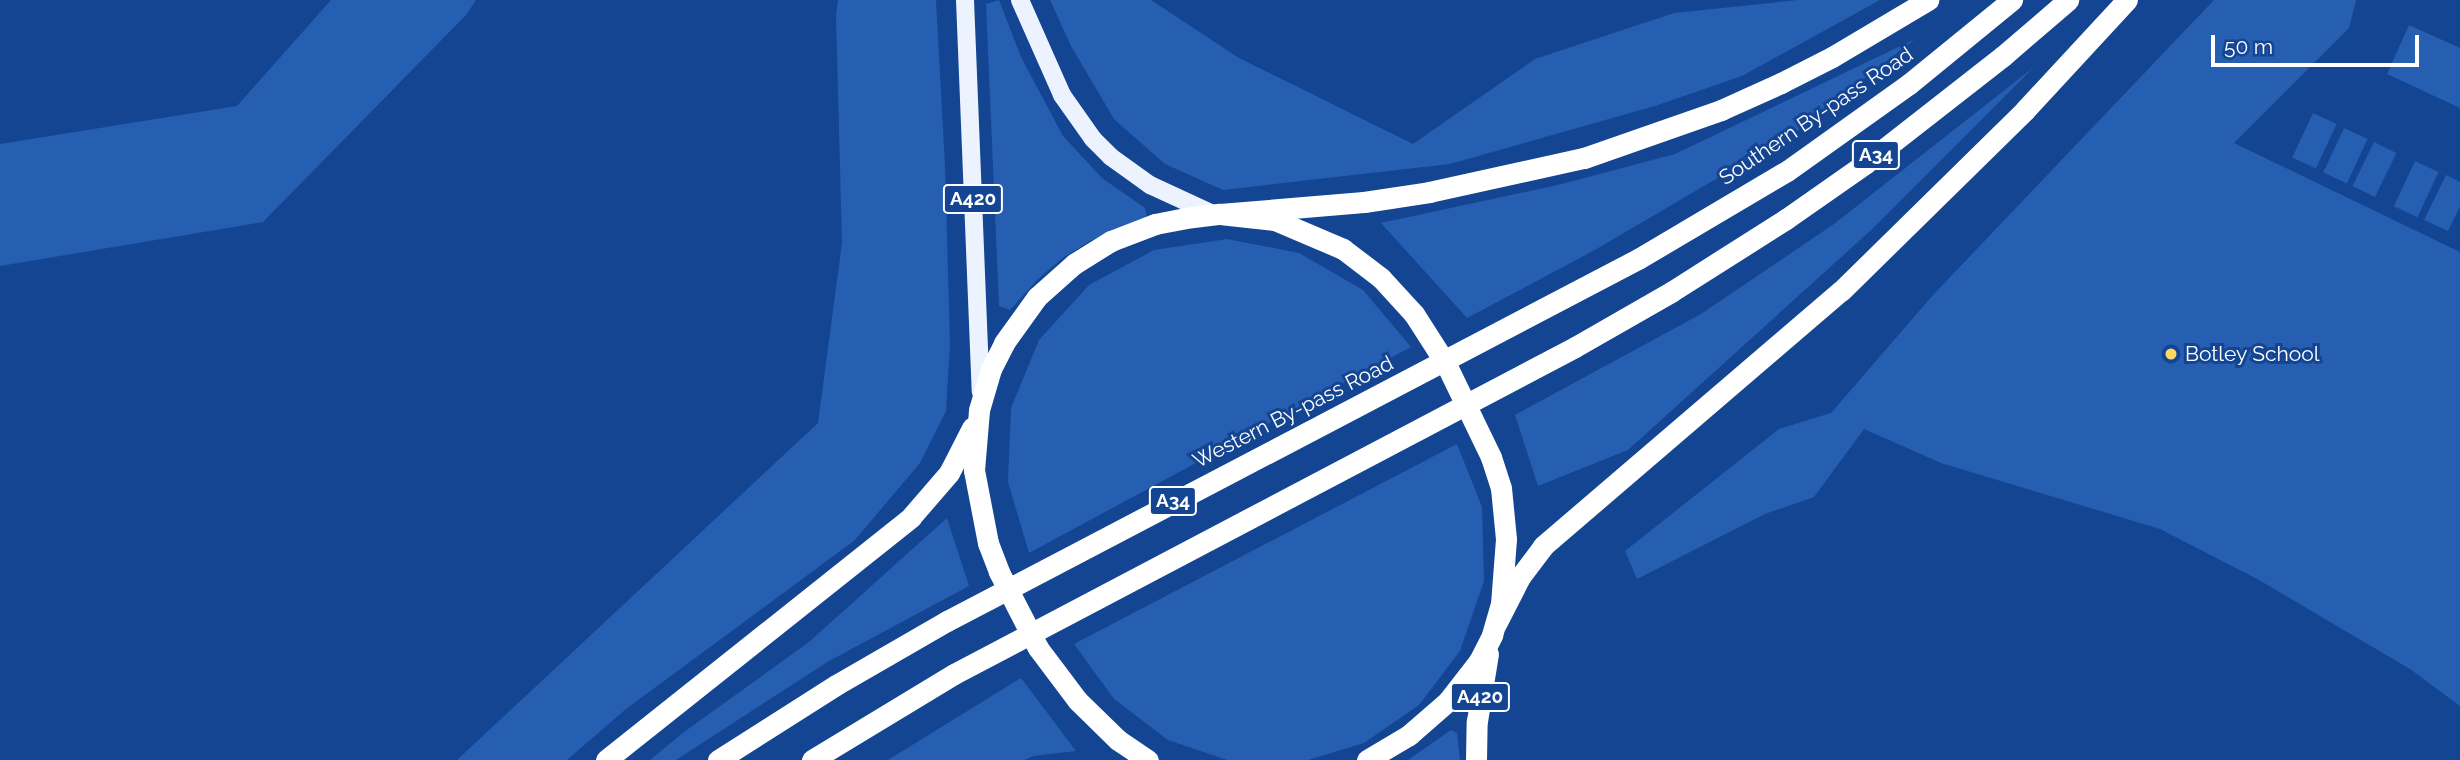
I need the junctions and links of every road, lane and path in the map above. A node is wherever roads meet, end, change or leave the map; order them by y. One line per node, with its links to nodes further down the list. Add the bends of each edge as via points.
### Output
1 (965, 0): 9 (main road, A420)
2 (1020, 0): 7 (main road, via 1062,95 1093,139 1150,185)
3 (1928, 0): 7 (highway, via 1769,88 1584,158 1429,192)
4 (2012, 0): 8 (highway, Southern By-pass Road / A34, via 1909,84 1787,171)
5 (2068, 0): 13 (highway, A34, via 1866,163 1671,292 954,674)
6 (2127, 0): 10 (highway, via 2025,110 1840,291 1543,546 1520,577)
7 (1217, 215): 9 (highway, via 1133,231 1074,264 1020,318 991,369); 10 (highway, bridge, via 1275,220 1322,239 1372,270 1414,314 1446,364 1501,488 1504,583)
8 (1638, 260): 12 (highway, Western By-pass Road / A34, via 947,621)
9 (980, 404): 11 (highway, via 967,442 949,473 911,517); 14 (highway, bridge, via 974,470 988,543 1008,591 1038,648 1078,701 1118,740)
10 (1494, 630): 15 (highway, via 1479,661 1448,701 1409,735); 16 (highway, A420, via 1481,688)
11 (606, 760)
12 (718, 760)
13 (812, 760)
14 (1148, 760)
15 (1367, 760)
16 (1476, 760)

